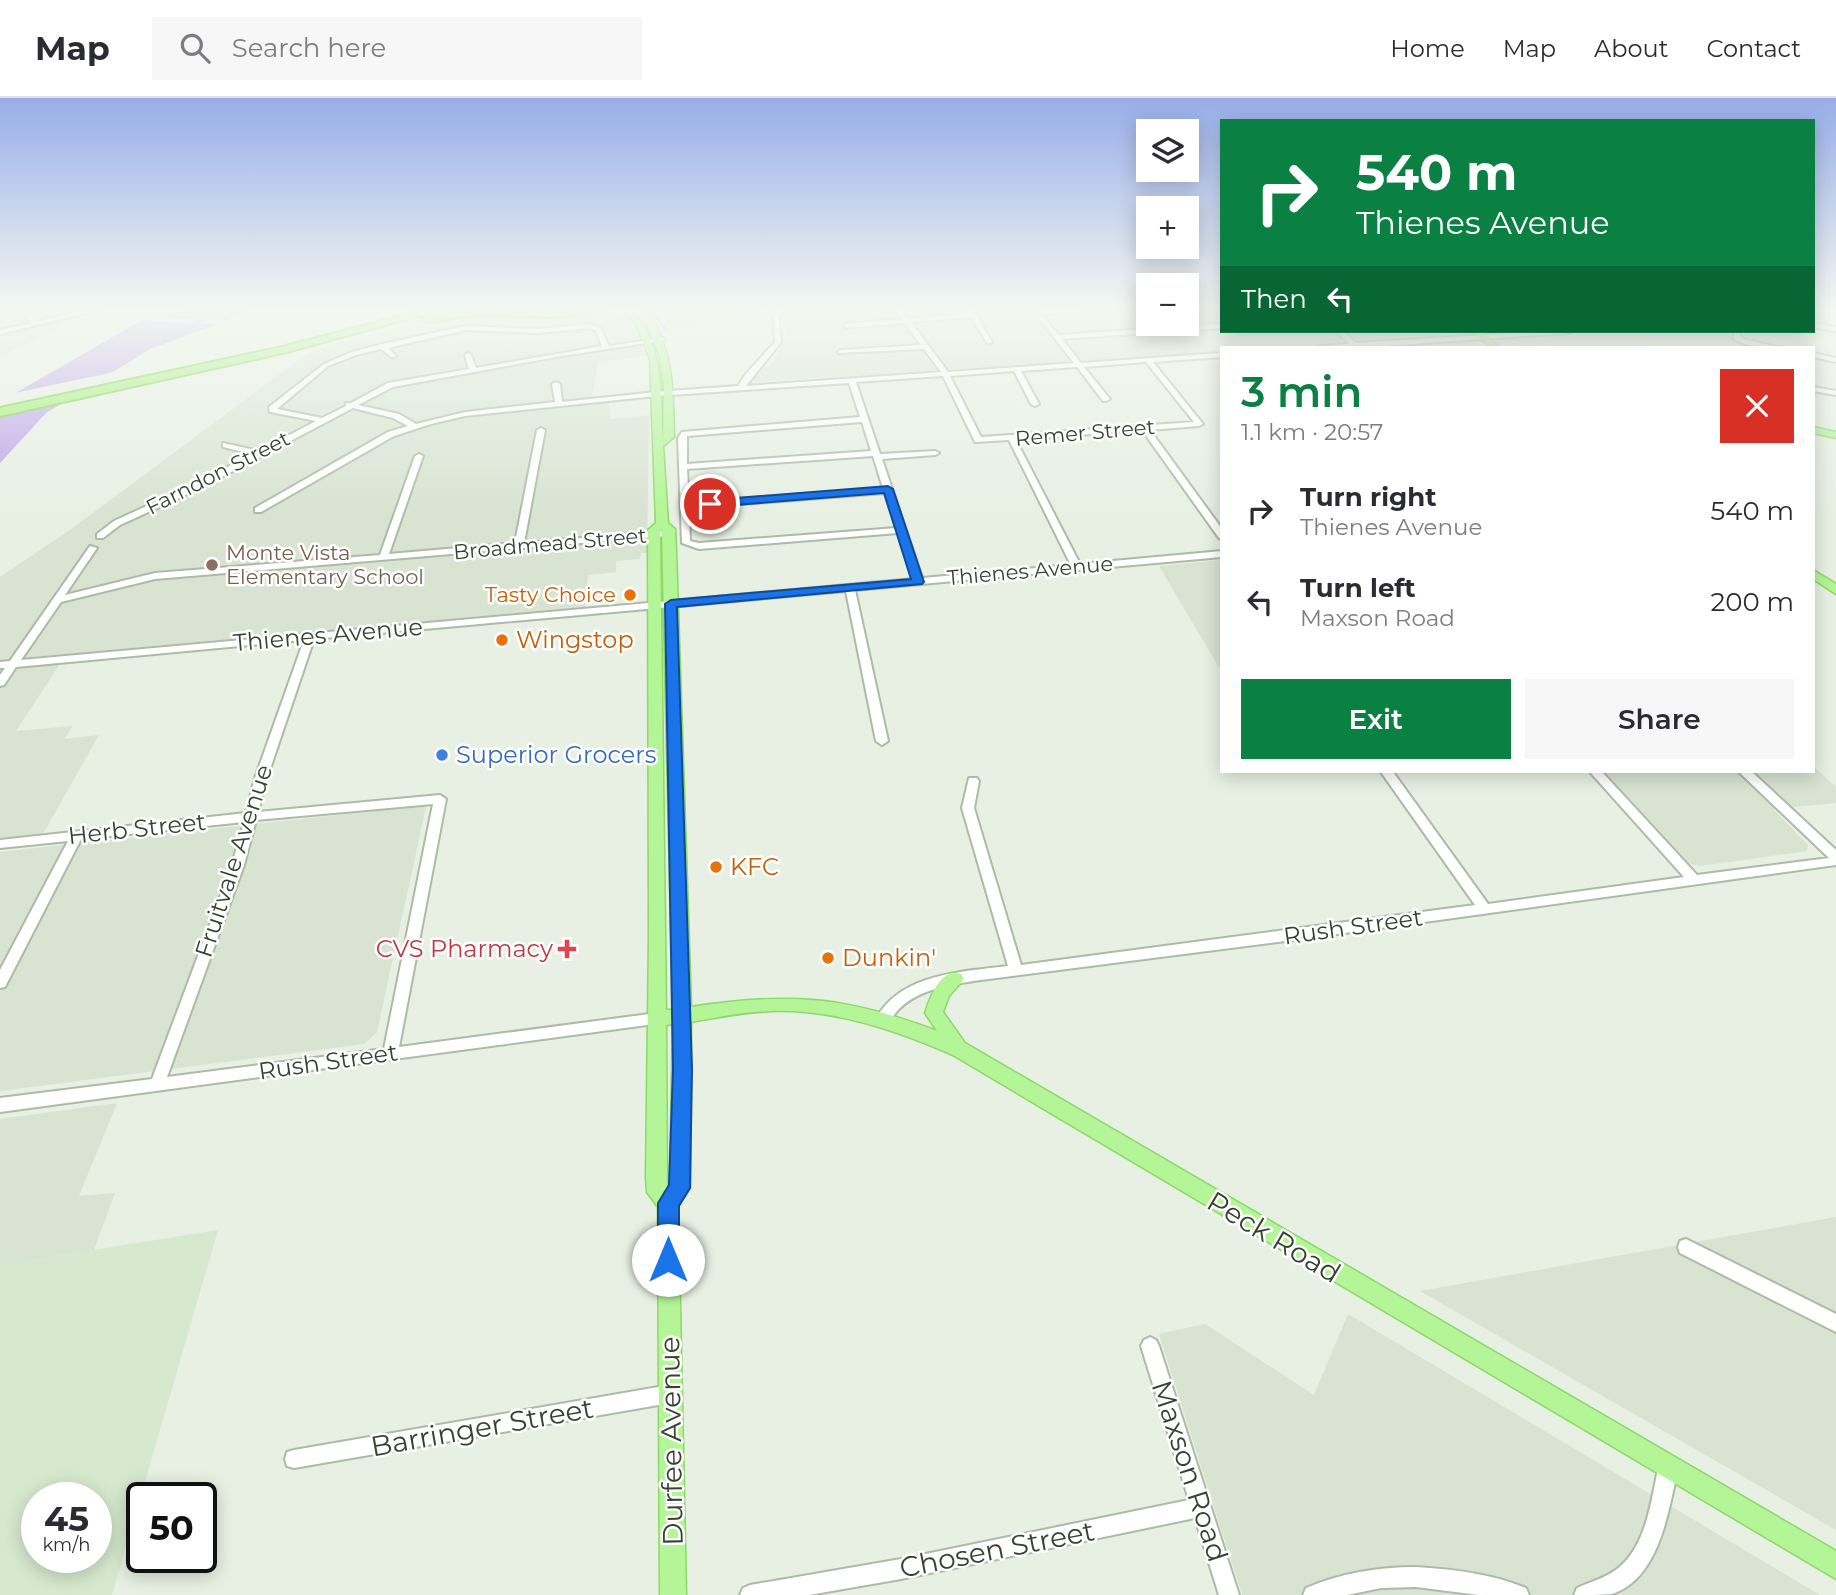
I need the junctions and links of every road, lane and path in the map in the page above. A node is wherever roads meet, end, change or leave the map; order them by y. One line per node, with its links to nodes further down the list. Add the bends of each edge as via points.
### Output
1 (117, 378): 20 (highway)
2 (159, 378): 24 (highway)
3 (311, 378): 26 (street, via 273,410)
4 (430, 378): 23 (street, Farndon Street, via 391,385)
5 (658, 378): 17 (main road)
6 (662, 378): 17 (main road)
7 (746, 378): 15 (street)
8 (880, 378): 13 (street)
9 (947, 378): 33 (street, Remer Street, via 978,440)
10 (1021, 378): 22 (street)
11 (1090, 378): 19 (street)
12 (1162, 378): 27 (street)
13 (852, 380): 15 (street); 25 (street)
14 (556, 384): 21 (street)
15 (740, 388): 17 (street)
16 (1815, 388): 18 (street)
17 (662, 393): 21 (street); 43 (main road, Durfee Avenue, via 656,438)
18 (1836, 393)
19 (1106, 399)
20 (0, 403)
21 (559, 403): 28 (street, via 478,409)
22 (1035, 404)
23 (349, 405): 26 (street, Farndon Street); 28 (street, via 400,417)
24 (0, 412)
25 (865, 419): 37 (street); 39 (street, via 685,434)
26 (320, 420): 36 (street, Farndon Street)
27 (1199, 424): 29 (street, Remer Street)
28 (414, 426): 42 (street, via 368,445)
29 (1146, 429): 33 (street, Remer Street); 45 (street)
30 (541, 430): 48 (street)
31 (1815, 430): 32 (main road)
32 (1836, 435)
33 (1012, 439): 52 (street)
34 (226, 445): 36 (street)
35 (935, 453): 37 (street)
36 (260, 454): 47 (street, Farndon Street, via 117,523)
37 (876, 455): 39 (street); 40 (street)
38 (419, 456): 51 (street)
39 (683, 467): 41 (street)
40 (888, 489): 41 (street); 44 (street)
41 (684, 506): 44 (street, via 686,543 691,546)
42 (258, 509)
43 (665, 528): 46 (main road, via 654,530); 58 (main road, Durfee Avenue)
44 (901, 530): 54 (street)
45 (1220, 533)
46 (654, 535): 48 (street, Broadmead Street); 58 (main road, Durfee Avenue)
47 (100, 536)
48 (519, 547): 51 (street, Broadmead Street)
49 (93, 548): 57 (street)
50 (1220, 554): 52 (street, Thienes Avenue)
51 (383, 558): 57 (street, Broadmead Street, via 155,576)
52 (1077, 567): 54 (street, Thienes Avenue)
53 (1815, 575): 56 (main road)
54 (918, 582): 55 (street, Thienes Avenue)
55 (850, 588): 58 (street, Thienes Avenue); 63 (street)
56 (1836, 590)
57 (57, 600): 60 (street)
58 (663, 604): 59 (street, Thienes Avenue); 77 (main road, Durfee Avenue, via 673,742); 78 (main road, Durfee Avenue)
59 (310, 637): 60 (street, Thienes Avenue); 68 (street, Fruitvale Avenue)
60 (13, 664): 61 (street, Thienes Avenue); 62 (street)
61 (0, 665)
62 (0, 683)
63 (882, 741)
64 (1388, 773): 73 (street)
65 (1597, 773): 72 (street)
66 (1746, 773): 71 (street)
67 (972, 780): 74 (street, via 968,808)
68 (251, 816): 69 (street, Herb Street); 81 (street, Herb Street, via 440,799); 82 (street, Fruitvale Avenue, via 238,865)
69 (77, 836): 70 (street, Herb Street); 76 (street)
70 (0, 844)
71 (1836, 859): 72 (street, Rush Street)
72 (1693, 879): 73 (street, Rush Street)
73 (1485, 909): 74 (street, Rush Street)
74 (1016, 971): 75 (street, Rush Street)
75 (955, 979): 79 (street, Rush Street, via 903,995); 80 (main road, via 941,992 934,1013)
76 (0, 983)
77 (682, 1016): 78 (main road, Peck Road); 79 (main road, Peck Road, via 790,1004); 84 (main road, Durfee Avenue, via 680,1188)
78 (657, 1019): 81 (street, Rush Street); 84 (main road, Durfee Avenue, via 656,1177 657,1192)
79 (883, 1019): 80 (main road, Peck Road)
80 (960, 1049): 90 (main road, Peck Road)
81 (390, 1054): 82 (street, Rush Street)
82 (157, 1084): 83 (street, Rush Street)
83 (0, 1105)
84 (668, 1203): 88 (main road, Durfee Avenue)
85 (1686, 1247): 86 (street)
86 (1836, 1323)
87 (1150, 1346): 91 (street, Maxson Road)
88 (670, 1394): 89 (street, Barringer Street); 93 (main road, Durfee Avenue)
89 (294, 1459)
90 (1668, 1469): 92 (main road, Peck Road); 98 (street, via 1655,1524 1629,1571)
91 (1201, 1507): 94 (street, Chosen Street); 95 (street, Maxson Road)
92 (1836, 1566)
93 (673, 1595)
94 (750, 1595)
95 (1229, 1595)
96 (1313, 1595): 97 (street, via 1379,1578 1415,1577 1456,1579)
97 (1520, 1595)
98 (1584, 1595)

